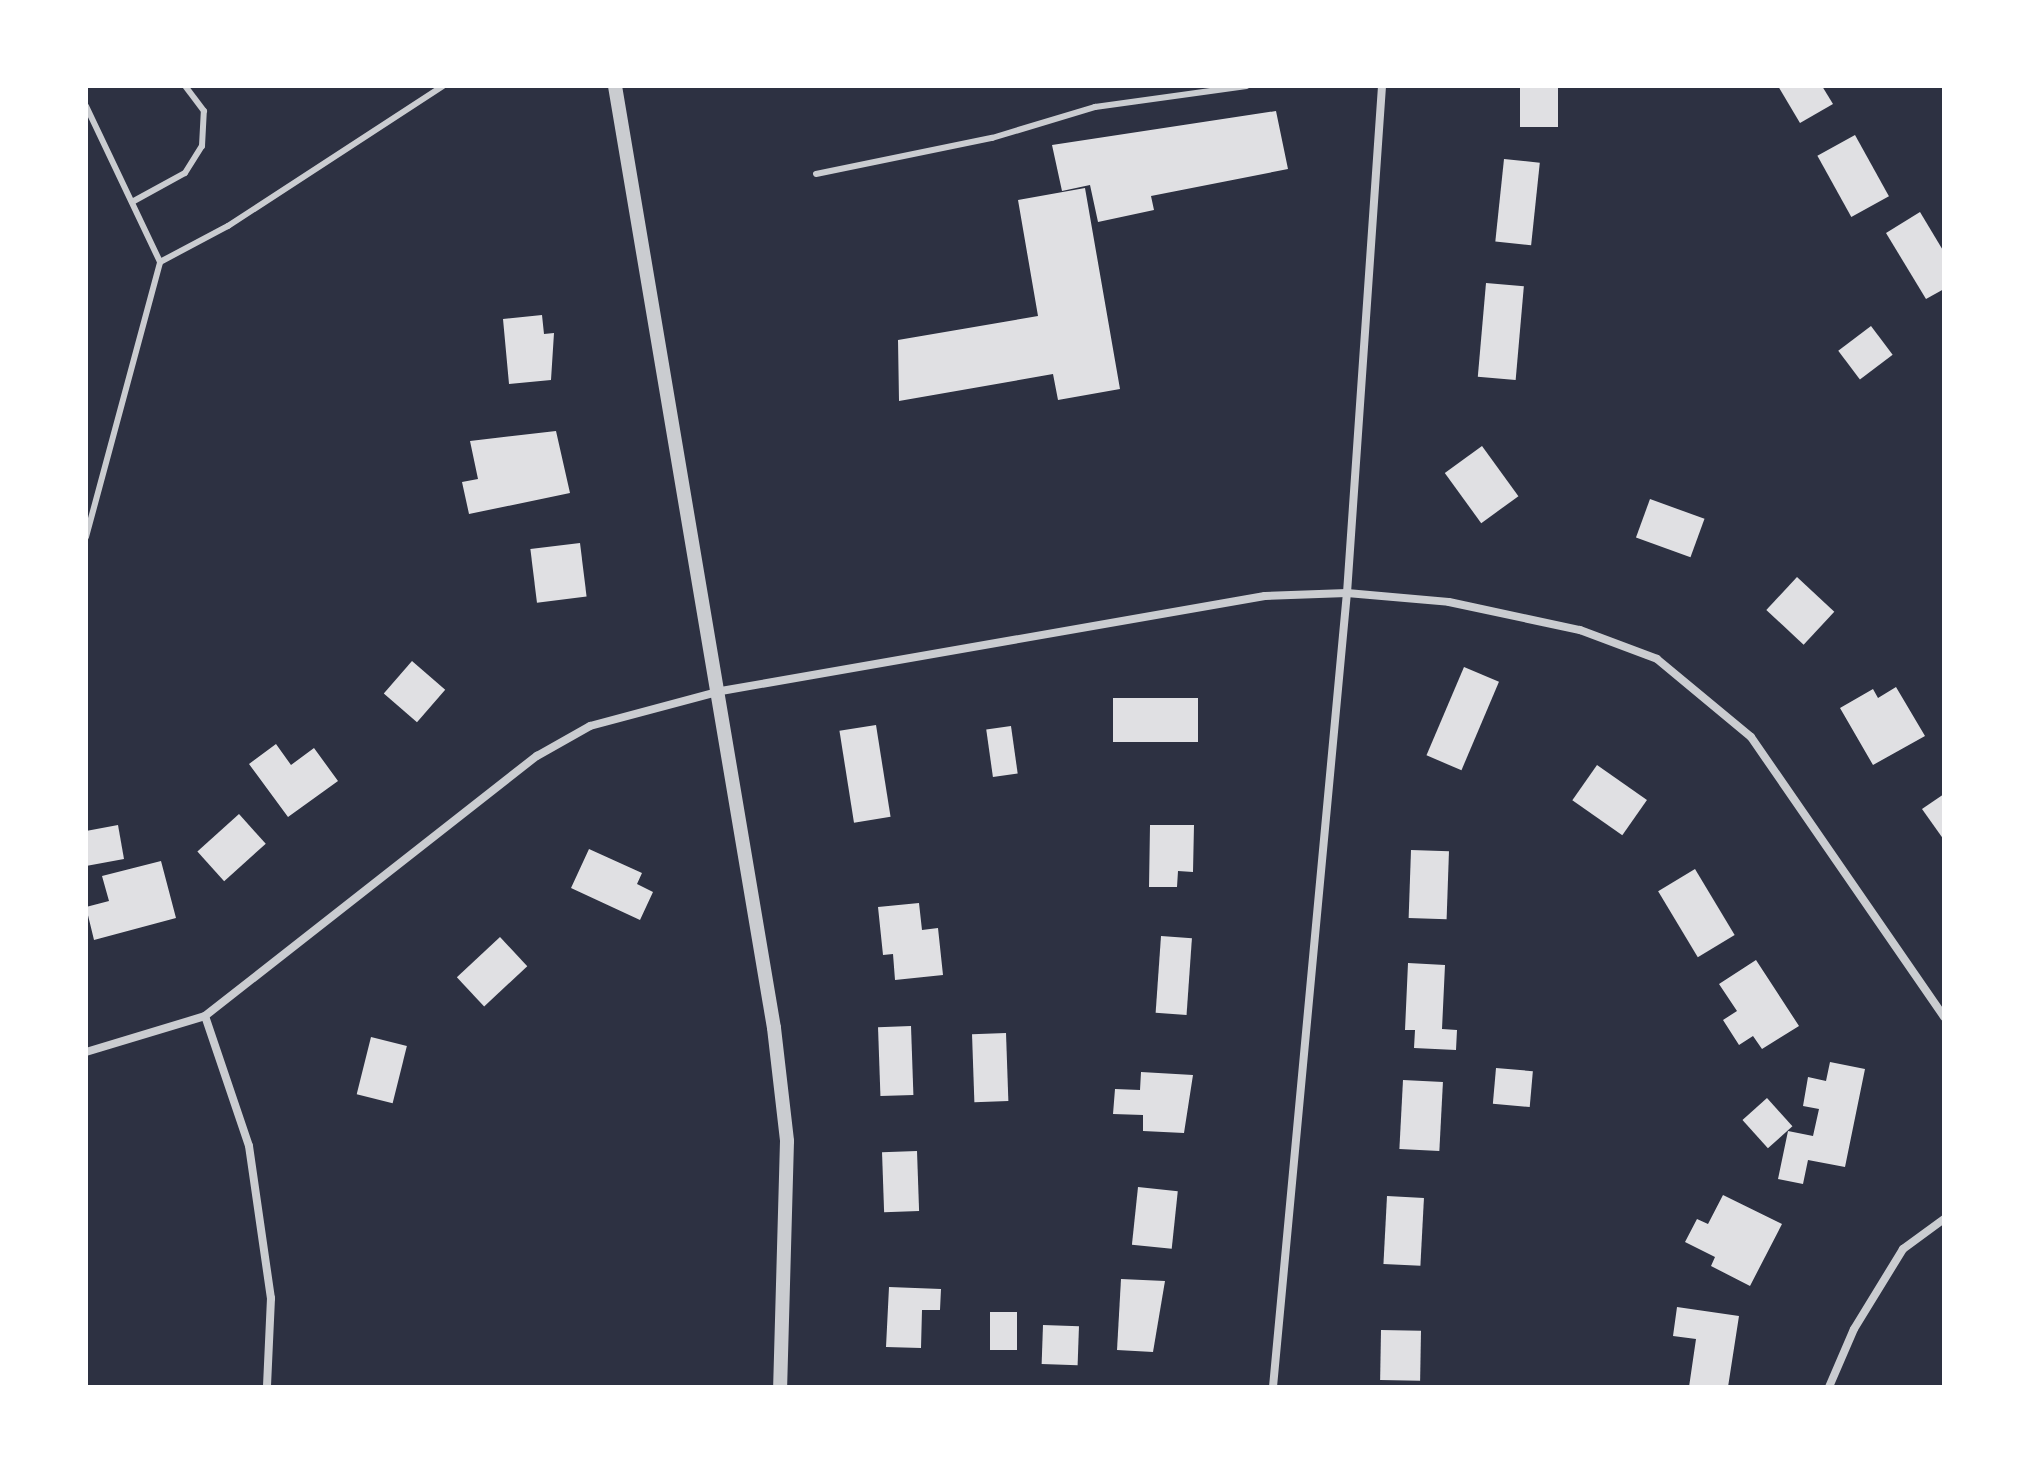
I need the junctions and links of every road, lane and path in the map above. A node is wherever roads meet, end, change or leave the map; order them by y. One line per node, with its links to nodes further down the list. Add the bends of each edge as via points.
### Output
1 (185, 86): 8 (lane, via 204,111 202,146 185,173)
2 (443, 86): 9 (lane, via 228,226)
3 (615, 86): 12 (street)
4 (1247, 86): 7 (lane, via 1095,107 992,138)
5 (1382, 86): 11 (street)
6 (86, 106): 8 (lane)
7 (816, 174)
8 (132, 202): 9 (lane)
9 (160, 262): 10 (lane)
10 (86, 537)
11 (1347, 593): 12 (street, via 1265,596); 14 (street, via 1493,611 1580,630 1657,659 1751,737); 19 (street)
12 (721, 691): 13 (street, via 590,726 537,756); 18 (street, via 787,1141)
13 (205, 1016): 15 (street); 17 (street, via 249,1146 271,1298)
14 (1944, 1017)
15 (86, 1052)
16 (1944, 1219): 20 (street, via 1903,1249 1854,1329)
17 (267, 1387)
18 (780, 1387)
19 (1273, 1387)
20 (1829, 1387)

